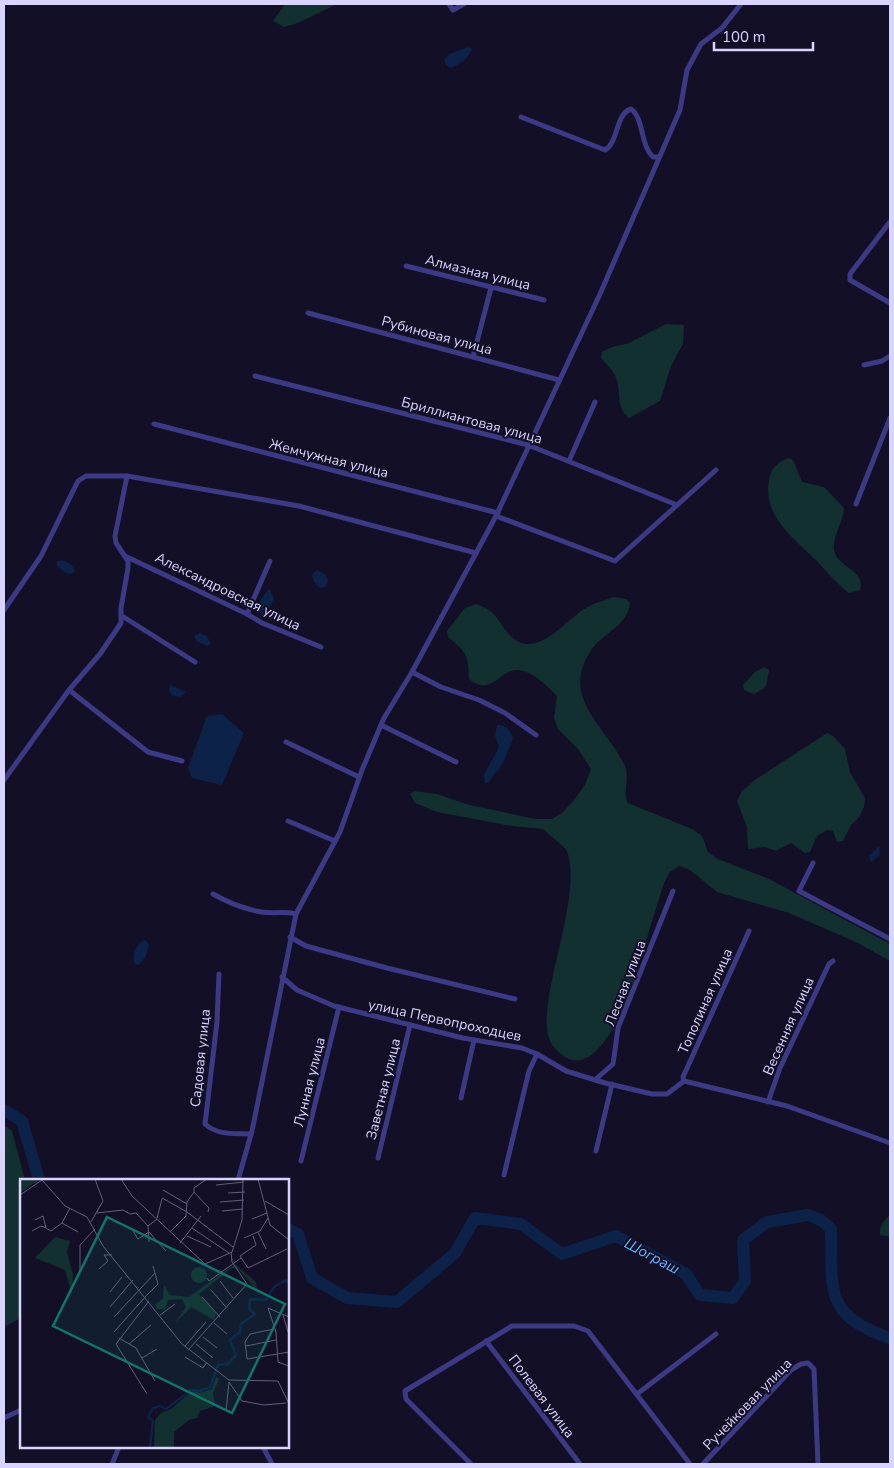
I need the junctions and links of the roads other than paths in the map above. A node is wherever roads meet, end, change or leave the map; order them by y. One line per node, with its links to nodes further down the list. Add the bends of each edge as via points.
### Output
1 (449, 4): 2 (street, via 453,10)
2 (464, 4)
3 (741, 4): 5 (street, via 722,28 701,44 687,70 680,110)
4 (521, 117): 5 (street, via 605,150 624,114 631,110 636,115 644,146 653,157)
5 (659, 157): 16 (street)
6 (888, 223): 10 (street, via 850,274 850,280)
7 (406, 266): 8 (street, Алмазная улица)
8 (491, 288): 9 (street, Алмазная улица); 13 (street)
9 (544, 300)
10 (890, 303)
11 (308, 313): 13 (street, Рубиновая улица)
12 (890, 356): 14 (street)
13 (474, 357): 16 (street, Рубиновая улица)
14 (864, 365)
15 (255, 376): 20 (street, Бриллиантовая улица)
16 (559, 380): 20 (street)
17 (595, 402): 21 (street)
18 (890, 418): 24 (street)
19 (154, 424): 26 (street, Жемчужная улица)
20 (528, 445): 21 (street, Бриллиантовая улица); 26 (street)
21 (569, 461): 25 (street, Бриллиантовая улица)
22 (716, 470): 25 (street, Жемчужная улица)
23 (127, 476): 27 (street, via 299,506); 28 (street, via 115,536); 30 (street, via 81,477 40,556)
24 (856, 504)
25 (677, 505): 26 (street, Жемчужная улица, via 615,562)
26 (497, 514): 27 (street)
27 (476, 553): 35 (street)
28 (125, 556): 31 (street, Александровская улица); 32 (street, via 128,568)
29 (270, 561): 31 (street)
30 (4, 610)
31 (247, 614): 33 (street, Александровская улица)
32 (122, 616): 34 (street); 36 (street, via 114,635)
33 (321, 647)
34 (195, 662)
35 (412, 672): 37 (street); 38 (street, via 441,688 479,700 505,713)
36 (69, 690): 40 (street, via 148,752); 43 (street)
37 (382, 725): 41 (street); 42 (street)
38 (536, 735)
39 (286, 742): 42 (street)
40 (182, 761)
41 (456, 762)
42 (360, 777): 45 (street)
43 (4, 780)
44 (288, 821): 45 (street)
45 (336, 841): 49 (street)
46 (813, 863): 52 (street, via 799,891)
47 (673, 891): 61 (street, Лесная улица, via 618,1028 613,1064)
48 (213, 894): 49 (street, via 261,912)
49 (296, 914): 51 (street)
50 (749, 931): 62 (street, Тополиная улица, via 683,1077)
51 (290, 937): 55 (street); 56 (street, via 306,946)
52 (890, 938)
53 (833, 961): 65 (street, Весенняя улица, via 808,1007)
54 (219, 974): 66 (street, Садовая улица, via 205,1124 223,1133)
55 (282, 978): 57 (street, улица Первопроходцев, via 310,997); 66 (street)
56 (515, 999)
57 (339, 1007): 58 (street, улица Первопроходцев); 70 (street, Лунная улица)
58 (410, 1025): 59 (street, улица Первопроходцев); 69 (street, Заветная улица)
59 (474, 1040): 60 (street, улица Первопроходцев, via 522,1048); 64 (street)
60 (537, 1054): 61 (street, улица Первопроходцев, via 566,1071); 71 (street)
61 (596, 1079): 63 (street, улица Первопроходцев)
62 (684, 1081): 63 (street, улица Первопроходцев, via 667,1094 652,1094); 65 (street)
63 (612, 1084): 68 (street)
64 (461, 1098)
65 (768, 1102): 67 (street)
66 (252, 1134): 72 (street)
67 (890, 1142)
68 (596, 1151)
69 (378, 1158)
70 (301, 1161)
71 (504, 1176)
72 (238, 1179)
73 (716, 1334): 75 (street)
74 (486, 1341): 75 (street, via 519,1324 582,1328); 82 (street, via 405,1391 406,1399); 83 (street, Полевая улица)
75 (637, 1394): 84 (street)
76 (20, 1410): 77 (street)
77 (4, 1418)
78 (119, 1448): 80 (street)
79 (264, 1448): 81 (street)
80 (112, 1464)
81 (272, 1464)
82 (471, 1464)
83 (580, 1464)
84 (690, 1464)
85 (703, 1464): 86 (street, Ручейковая улица, via 791,1370 808,1363 814,1368)
86 (818, 1464)

